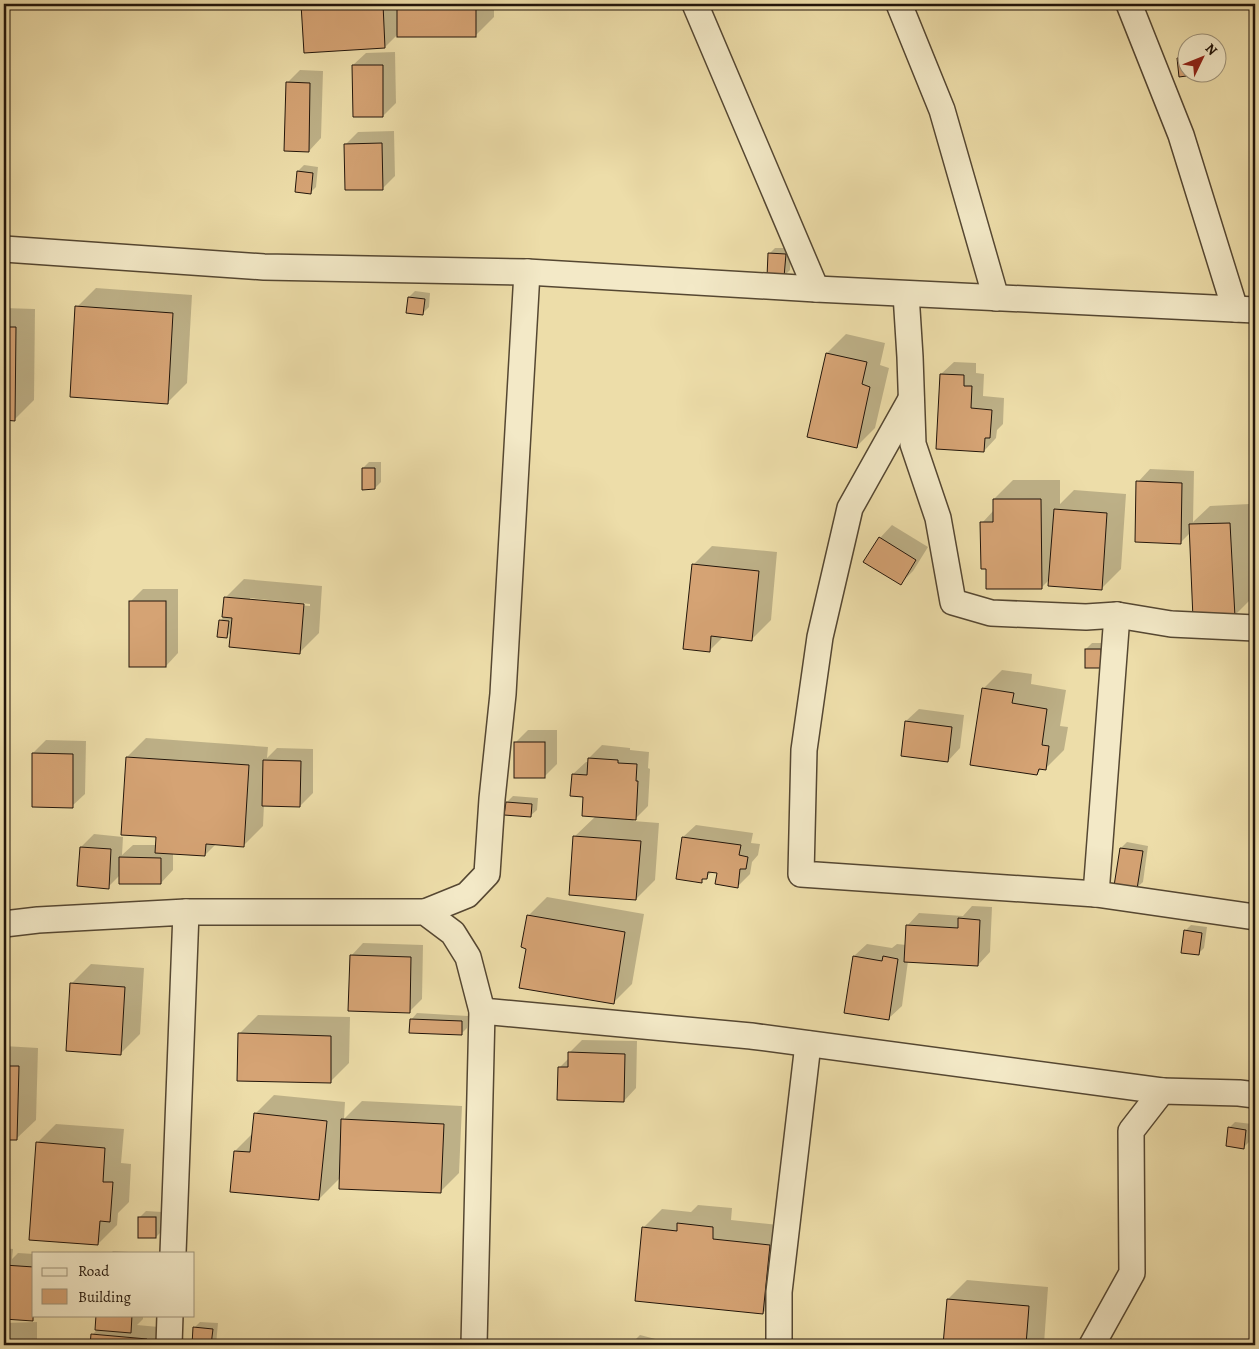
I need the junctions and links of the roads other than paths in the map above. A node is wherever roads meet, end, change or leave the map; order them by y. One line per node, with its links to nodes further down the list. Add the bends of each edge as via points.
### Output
1 (695, 4): 6 (street)
2 (899, 4): 8 (street, via 942,110)
3 (1129, 4): 9 (street)
4 (4, 249): 5 (street, via 264,267)
5 (527, 272): 6 (street); 15 (street, via 503,694 487,874 467,895)
6 (816, 289): 7 (street)
7 (906, 294): 8 (street); 10 (street)
8 (996, 298): 9 (street)
9 (1245, 310)
10 (911, 399): 11 (street, via 912,444 938,518 953,602 991,614); 13 (street, via 850,508 820,636 804,750 801,874)
11 (1117, 615): 12 (street, via 1171,624); 13 (street)
12 (1255, 628)
13 (1096, 894): 16 (street)
14 (186, 912): 15 (street); 17 (street); 22 (street)
15 (425, 912): 18 (street, via 453,932 468,957)
16 (1255, 917)
17 (4, 924)
18 (482, 1010): 19 (street); 25 (street)
19 (808, 1044): 20 (street); 26 (street, via 780,1292)
20 (1162, 1091): 21 (street); 27 (street, via 1131,1131 1132,1273)
21 (1255, 1095)
22 (173, 1252)
23 (170, 1316): 24 (street)
24 (169, 1345)
25 (474, 1345)
26 (779, 1345)
27 (1092, 1345)

